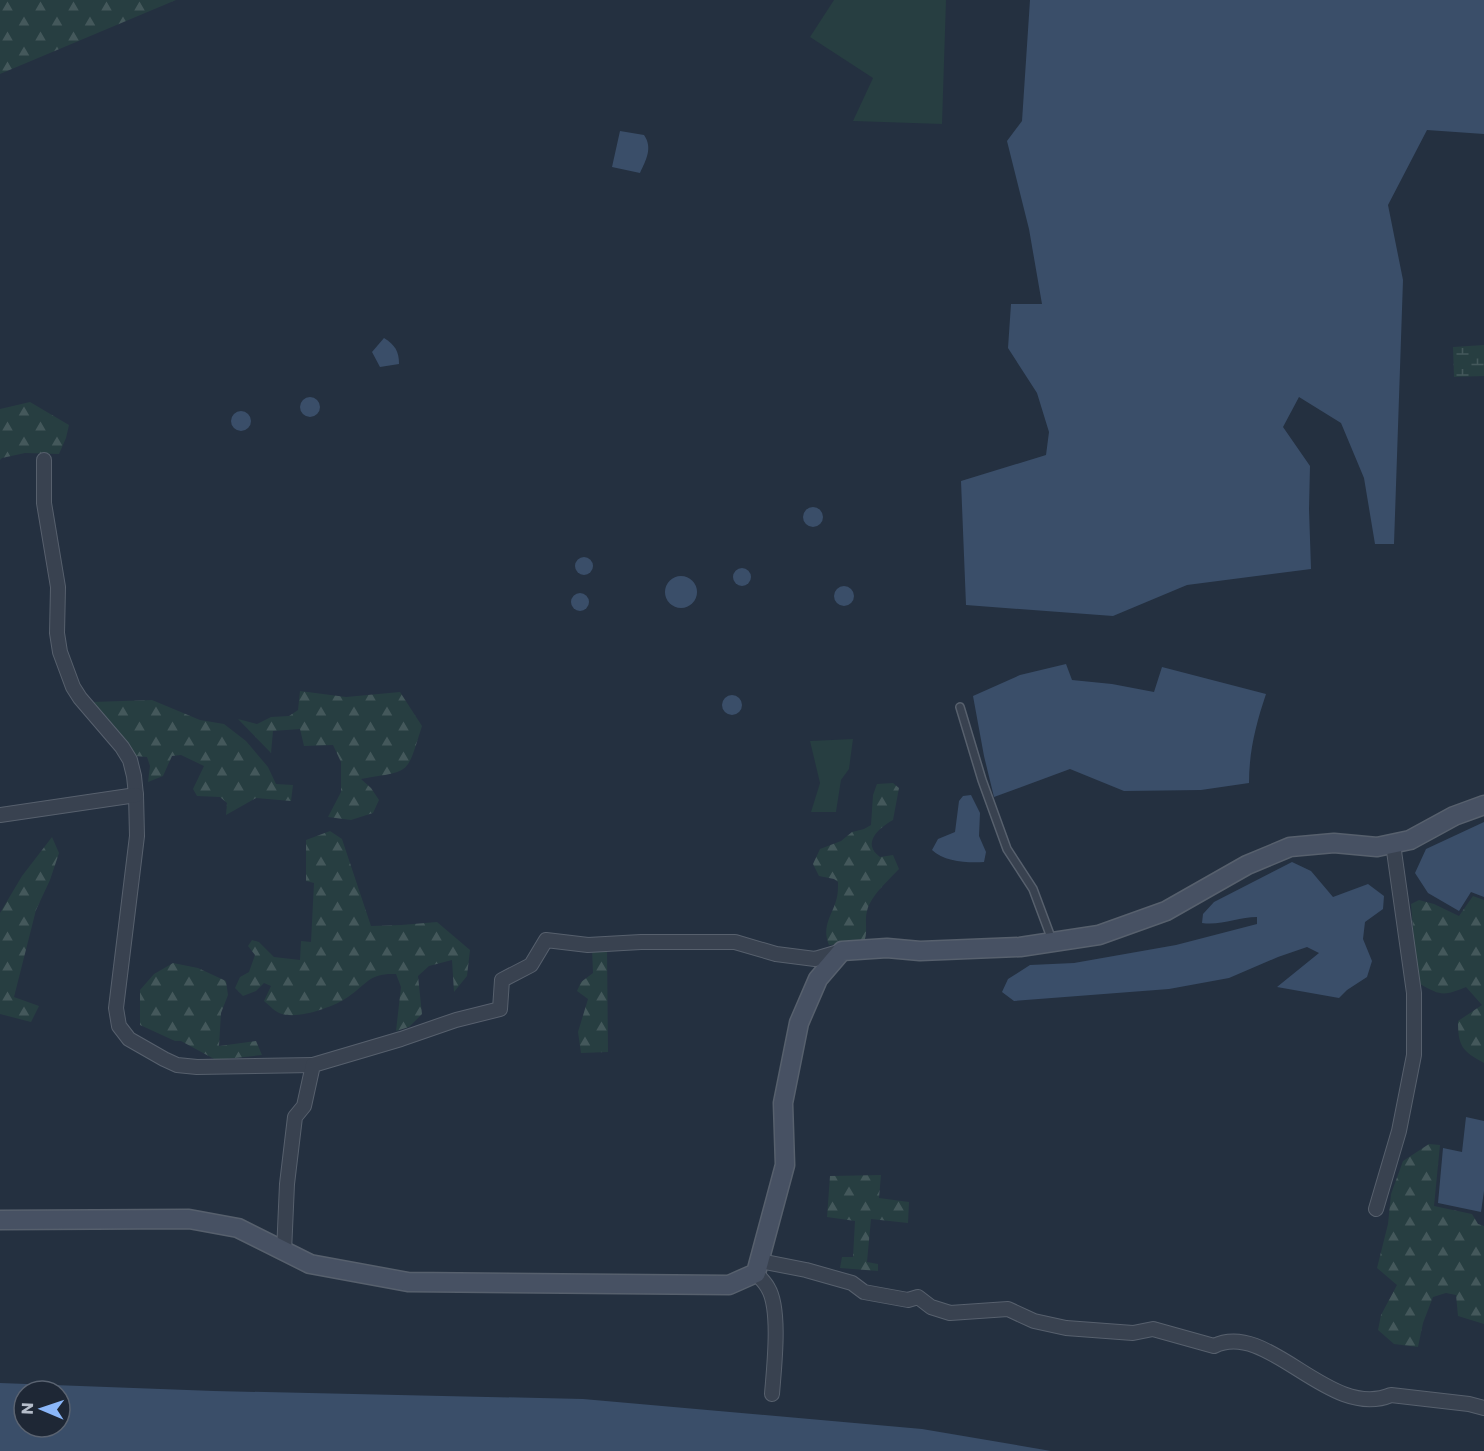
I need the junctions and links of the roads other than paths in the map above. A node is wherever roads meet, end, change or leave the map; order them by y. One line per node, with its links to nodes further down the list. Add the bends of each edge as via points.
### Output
1 (44, 460): 3 (street, via 44,503 58,587 60,652 80,698 130,760)
2 (960, 707): 7 (lane, via 1007,849 1037,899)
3 (136, 795): 5 (street); 9 (street, via 137,836 116,1008 119,1026 129,1039 177,1065)
4 (1484, 805): 6 (street, via 1410,840)
5 (0, 815)
6 (1393, 844): 7 (street, via 1290,847 1246,866 1166,911 1099,934); 10 (street, via 1414,993 1413,1055 1399,1131)
7 (1053, 942): 8 (street, via 1020,947)
8 (842, 951): 9 (street, via 815,959 776,954 735,942 588,945 546,940 531,965 502,980 500,1009); 13 (street, via 818,979 799,1023 783,1103 785,1165)
9 (313, 1065): 12 (street, via 304,1106 295,1117)
10 (1376, 1209)
11 (0, 1220): 12 (street, via 189,1219 238,1228)
12 (284, 1252): 13 (street, via 310,1264 408,1282 729,1285)
13 (758, 1267): 14 (street, via 774,1308); 15 (street, via 806,1270 852,1284 864,1292 918,1297 931,1307 950,1313 1008,1310 1066,1328 1133,1333 1153,1329 1214,1346 1223,1341 1250,1344 1348,1396 1380,1399 1391,1395)
14 (772, 1394)
15 (1484, 1408)

